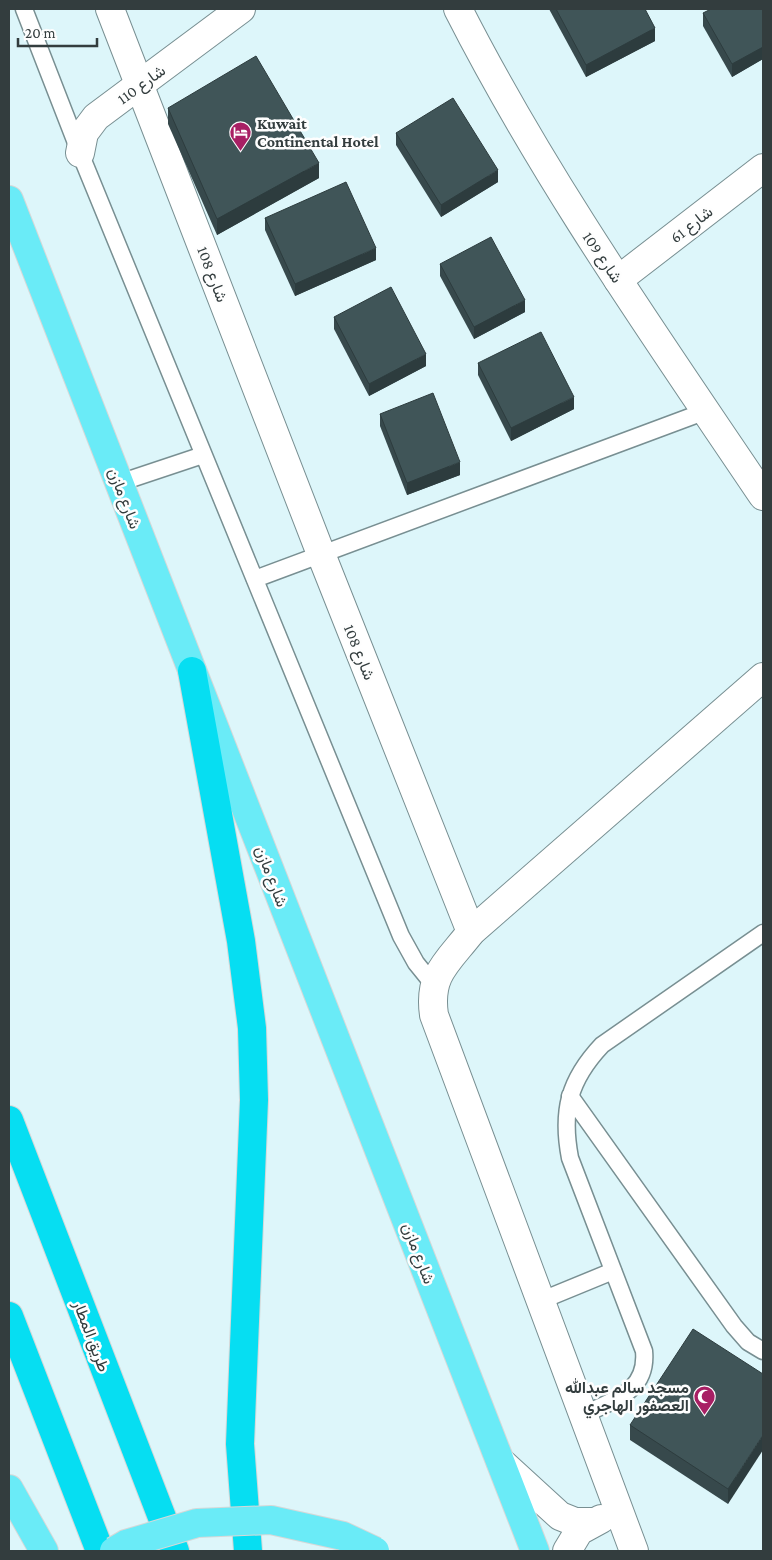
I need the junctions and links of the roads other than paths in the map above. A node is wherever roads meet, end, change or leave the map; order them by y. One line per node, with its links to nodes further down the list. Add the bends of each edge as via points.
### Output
1 (24, 9): 6 (lane)
2 (110, 9): 5 (street, شارع 108)
3 (241, 9): 5 (street, شارع 110)
4 (458, 9): 9 (street, شارع 109, via 521,128)
5 (141, 85): 6 (street, شارع 110, via 96,116 84,133); 14 (street, شارع 108)
6 (80, 153): 11 (lane)
7 (763, 168): 9 (street, شارع 61)
8 (9, 200): 12 (main road, شارع مازن)
9 (618, 280): 10 (street, شارع 109)
10 (706, 411): 13 (street, شارع 109); 14 (lane)
11 (203, 455): 12 (lane); 15 (lane)
12 (119, 483): 16 (main road, شارع مازن)
13 (763, 496)
14 (321, 554): 15 (lane); 18 (street, شارع 108)
15 (255, 579): 20 (lane, via 401,936)
16 (192, 671): 28 (main road, شارع مازن); 36 (highway, via 240,941 252,1028 254,1100 240,1444)
17 (763, 677): 18 (street)
18 (471, 932): 20 (street)
19 (763, 933): 21 (lane, via 602,1045 581,1071)
20 (433, 984): 24 (street, via 434,1015)
21 (570, 1096): 23 (lane, via 566,1116 570,1158); 26 (lane, via 734,1326 748,1342)
22 (9, 1120): 35 (highway, طريق المطار)
23 (613, 1272): 24 (lane); 27 (lane, via 644,1352 643,1372 631,1390)
24 (540, 1301): 27 (street)
25 (9, 1316): 33 (highway)
26 (763, 1351)
27 (583, 1415): 30 (street)
28 (501, 1462): 31 (street, via 560,1516 575,1522); 38 (main road, شارع مازن)
29 (9, 1489): 32 (main road)
30 (619, 1512): 31 (street); 40 (street)
31 (591, 1522): 39 (street, via 579,1531)
32 (44, 1551)
33 (100, 1551)
34 (114, 1551): 37 (main road, bridge, via 126,1544 197,1523 271,1520 343,1536)
35 (175, 1551)
36 (248, 1551)
37 (375, 1551)
38 (535, 1551)
39 (567, 1551)
40 (634, 1551)

